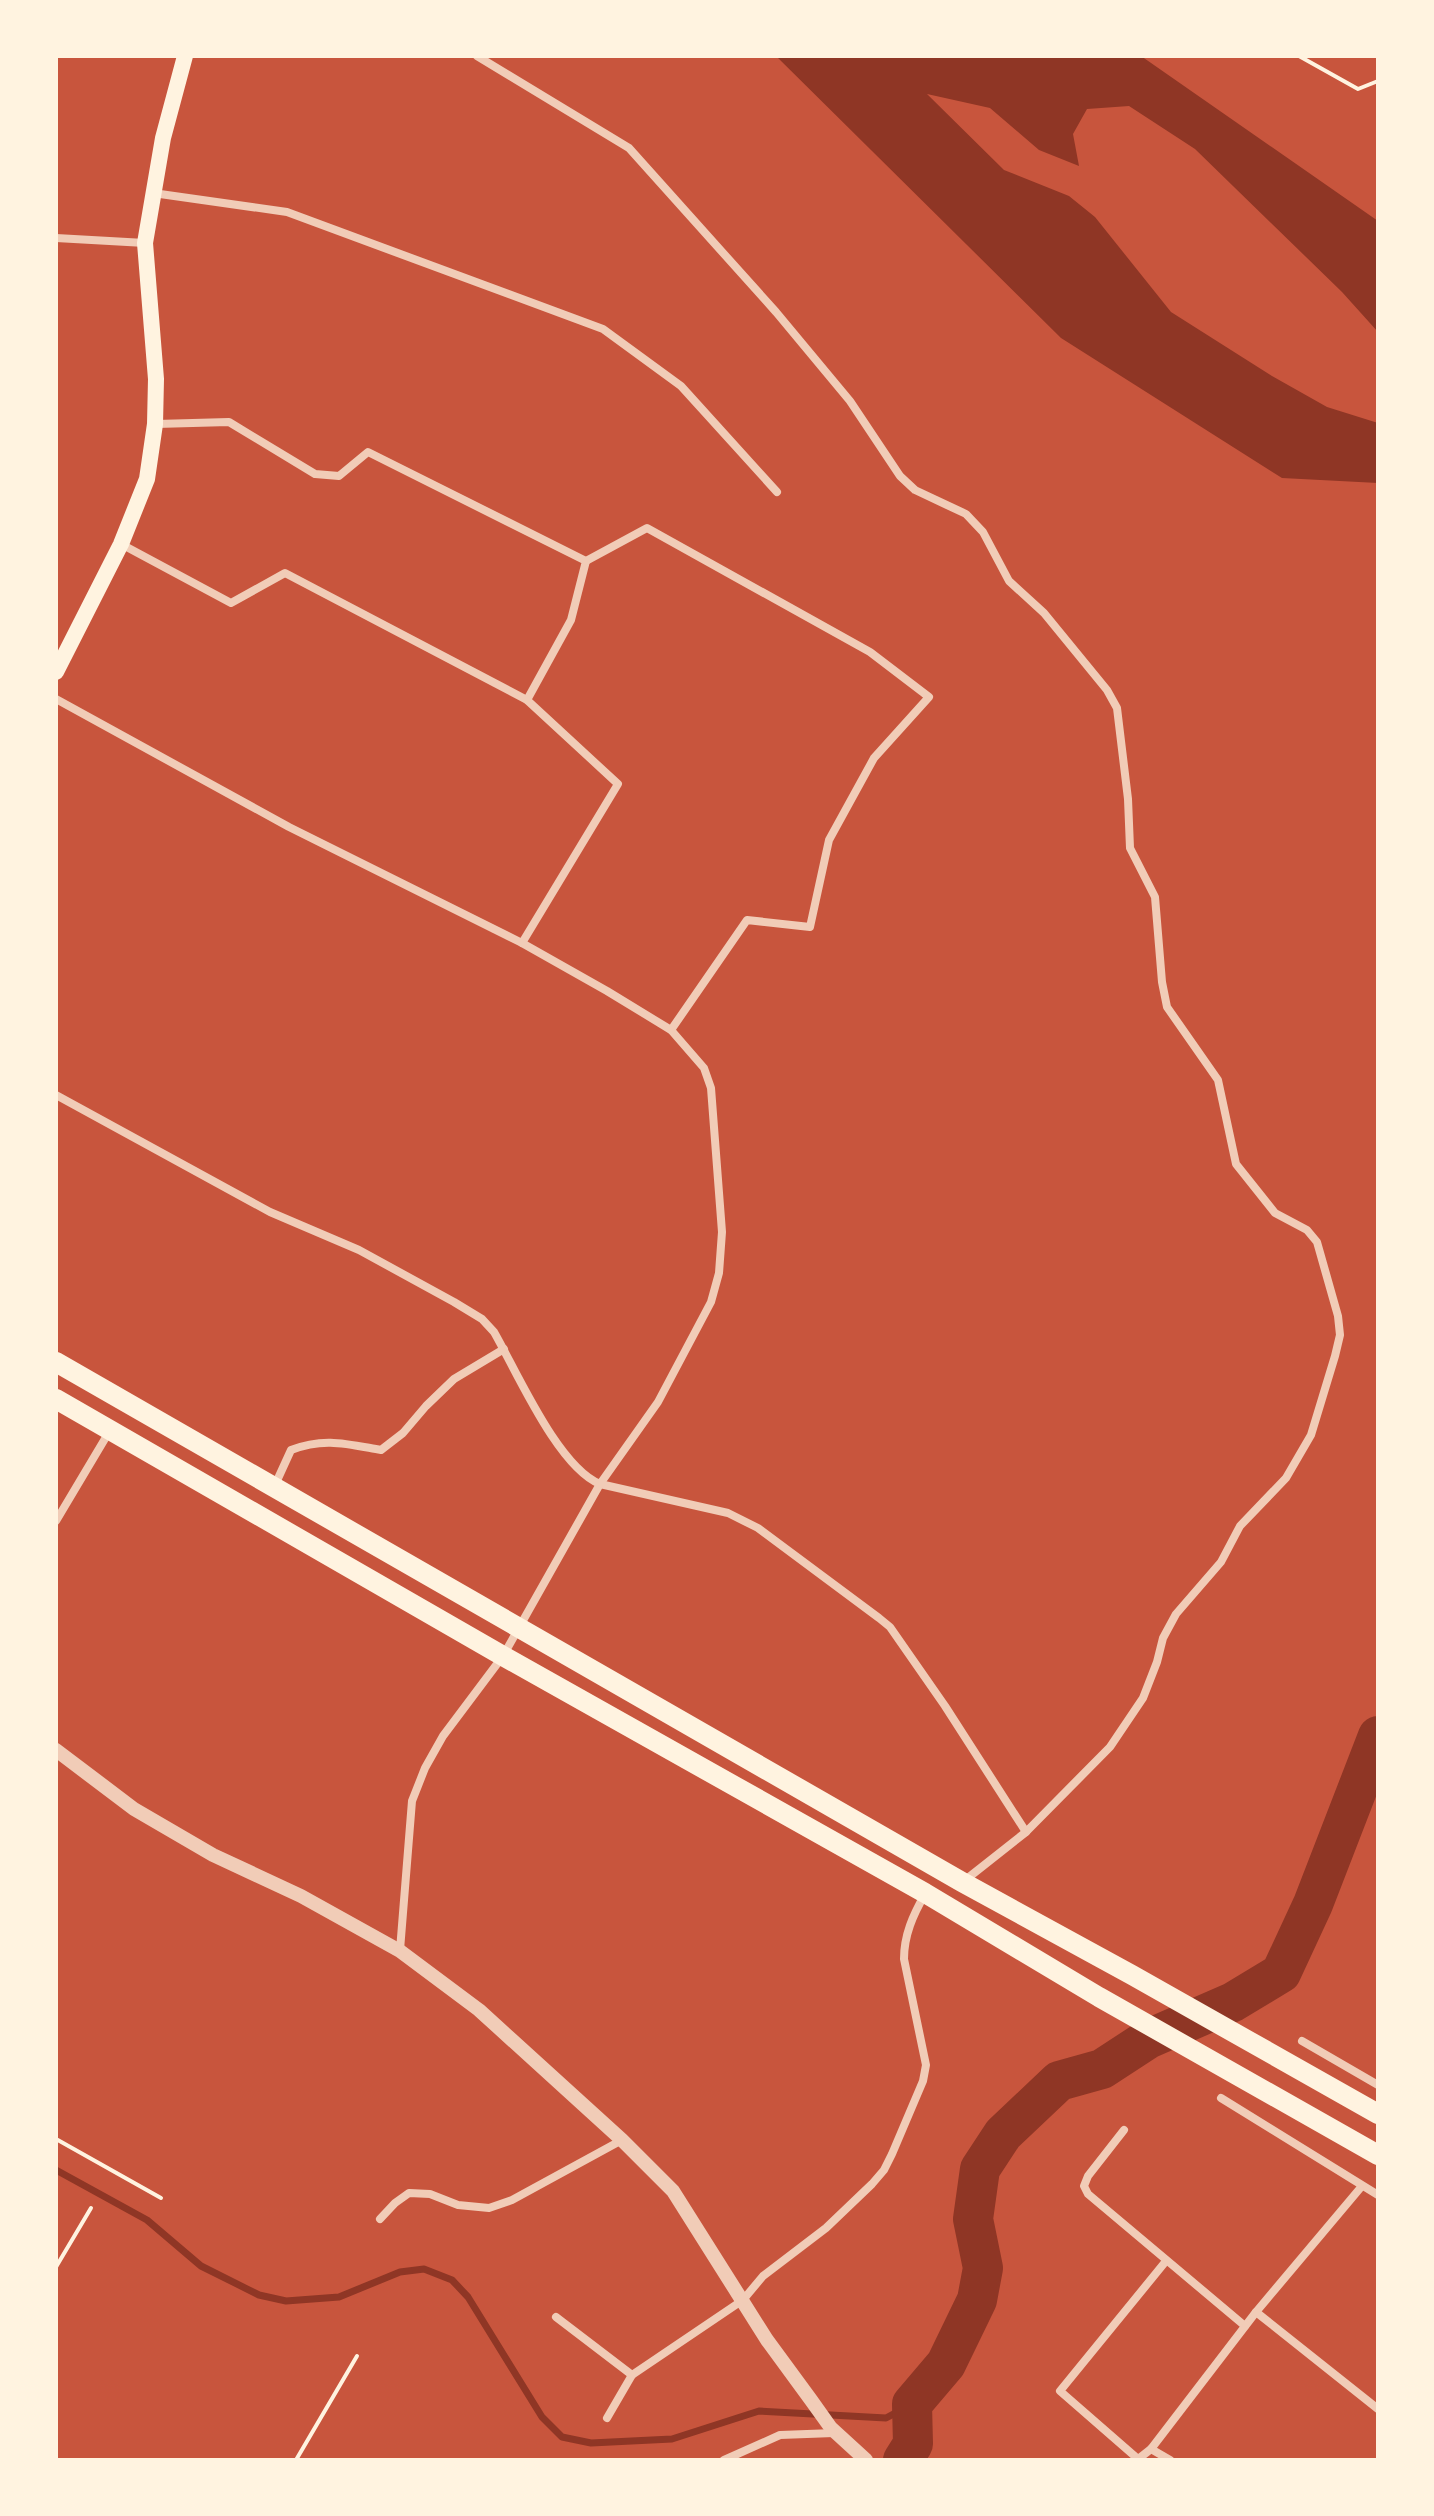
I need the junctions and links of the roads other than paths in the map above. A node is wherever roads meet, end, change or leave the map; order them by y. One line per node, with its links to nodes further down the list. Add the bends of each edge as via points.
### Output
1 (185, 56): 3 (main road)
2 (477, 56): 26 (street, via 629,148 804,345 850,401 900,476 915,490 966,514 983,532 1009,581 1044,613 1107,690 1117,708 1130,848 1155,897 1167,1007 1218,1080 1236,1164 1275,1213 1307,1230 1317,1242 1340,1335 1311,1435 1286,1478 1240,1526 1221,1562 1176,1614 1143,1698 1110,1747)
3 (153, 193): 5 (main road); 7 (street, via 287,212 603,329 681,386)
4 (56, 238): 5 (street)
5 (145, 243): 6 (main road)
6 (155, 424): 8 (main road, via 147,479); 9 (street, via 229,422 315,474 339,476 368,452)
7 (777, 492)
8 (121, 544): 10 (main road); 12 (street, via 231,603 285,573)
9 (586, 561): 12 (street, via 571,620); 14 (street, via 647,528 870,652 929,697 874,758 829,840 810,927 747,920)
10 (56, 672)
11 (56, 699): 13 (street, via 289,827)
12 (527, 700): 13 (street, via 618,784)
13 (522, 943): 14 (street)
14 (671, 1030): 20 (street, via 704,1068 711,1088 722,1232 719,1273 711,1302 658,1402)
15 (56, 1095): 16 (street, via 270,1212 359,1250 454,1302 482,1319)
16 (504, 1349): 20 (street, via 556,1442); 21 (street, via 454,1379 381,1450 337,1442 291,1450)
17 (56, 1362): 21 (highway)
18 (56, 1399): 19 (highway)
19 (110, 1430): 22 (street); 24 (highway)
20 (600, 1484): 23 (street); 26 (street, via 728,1513 758,1528 879,1618 945,1706)
21 (275, 1487): 23 (highway)
22 (56, 1521)
23 (519, 1628): 24 (street); 27 (highway)
24 (503, 1656): 28 (highway); 29 (street, via 443,1736 412,1801)
25 (56, 1750): 29 (street, via 134,1809)
26 (1026, 1832): 27 (street)
27 (962, 1882): 33 (highway)
28 (925, 1893): 36 (highway); 41 (street, via 912,1917 904,1959 926,2065 892,2154 872,2184 763,2276)
29 (400, 1951): 35 (street, via 479,2010)
30 (1302, 2041): 31 (street)
31 (1378, 2085)
32 (1221, 2098): 37 (street)
33 (1378, 2114)
34 (1124, 2130): 40 (street, via 1084,2186)
35 (622, 2140): 39 (street, via 489,2208 409,2193); 41 (street, via 673,2191)
36 (1378, 2155)
37 (1362, 2186): 38 (street); 42 (street)
38 (1378, 2195)
39 (380, 2219)
40 (1166, 2261): 44 (street); 51 (street, via 1060,2391)
41 (743, 2300): 45 (street); 48 (street)
42 (1256, 2312): 44 (street); 46 (street)
43 (556, 2317): 45 (street)
44 (1245, 2326): 49 (street)
45 (632, 2375): 47 (street)
46 (1378, 2409)
47 (607, 2418)
48 (833, 2431): 50 (street); 52 (street, via 780,2435)
49 (1151, 2449): 51 (street); 53 (street)
50 (865, 2459)
51 (1138, 2459)
52 (724, 2460)
53 (1170, 2460)

